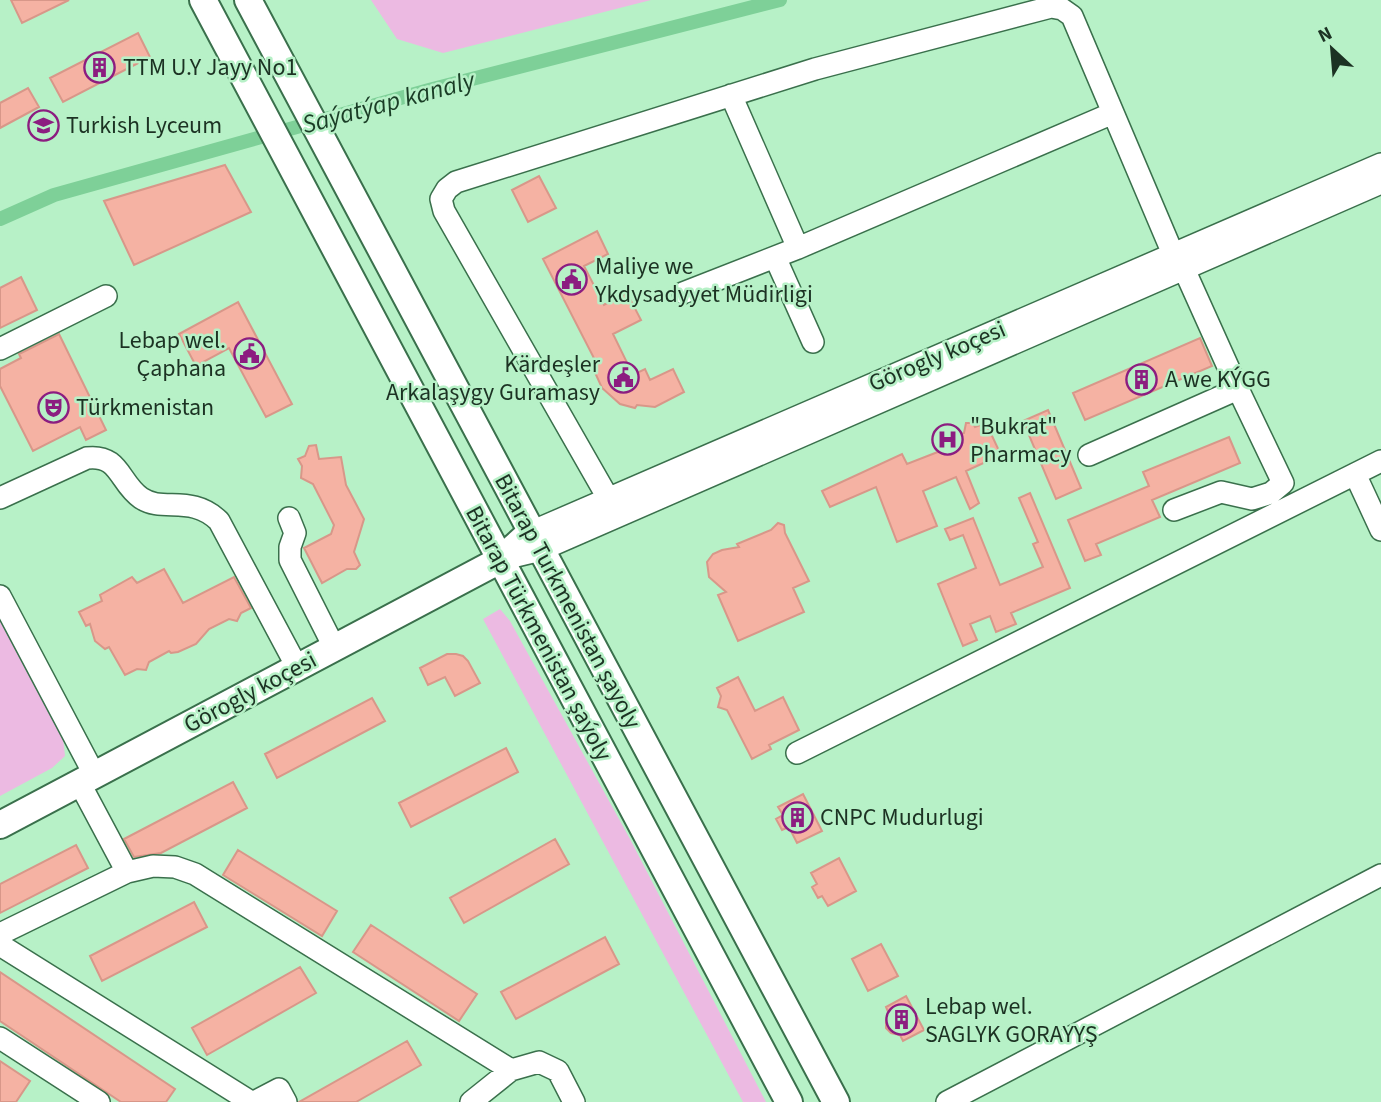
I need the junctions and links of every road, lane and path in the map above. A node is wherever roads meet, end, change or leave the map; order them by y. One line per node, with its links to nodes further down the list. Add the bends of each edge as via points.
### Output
1 (203, 0): 24 (main road, Bitarap Türkmenistan şaýoly)
2 (248, 0): 23 (main road, Bitarap Turkmenistan şayoly)
3 (731, 95): 4 (street, via 1051,7 1072,16); 7 (street); 19 (street, via 456,182 441,199)
4 (1113, 113): 7 (street); 9 (street)
5 (1381, 164): 9 (street, Görogly koçesi)
6 (1381, 183): 9 (street, Görogly koçesi)
7 (798, 247): 8 (street)
8 (775, 257): 10 (street); 12 (street)
9 (1179, 261): 14 (street); 19 (street, Görogly koçesi); 23 (street, Görogly koçesi)
10 (684, 293)
11 (106, 296): 13 (street)
12 (813, 342)
13 (0, 349)
14 (1238, 389): 15 (street); 20 (street, via 1282,485 1262,497 1221,492)
15 (1089, 455)
16 (1381, 461): 17 (street)
17 (1355, 474): 22 (street); 28 (street)
18 (0, 498): 27 (street, via 97,457 109,461 150,503 208,510 219,521)
19 (608, 498): 23 (street, Görogly koçesi)
20 (1174, 510)
21 (289, 518): 26 (street, via 295,533 290,560)
22 (1381, 530)
23 (536, 541): 24 (main road, Görogly koçesi); 43 (main road, Bitarap Turkmenistan şayoly)
24 (500, 560): 26 (main road, Görogly koçesi); 42 (main road, Bitarap Türkmenistan şaýoly)
25 (0, 596): 29 (street)
26 (334, 648): 27 (main road, Görogly koçesi)
27 (297, 667): 29 (main road, Görogly koçesi)
28 (797, 753)
29 (86, 778): 30 (main road, Görogly koçesi); 31 (street)
30 (0, 825)
31 (127, 872): 33 (street); 36 (street, via 153,866 195,874)
32 (1381, 875): 44 (street)
33 (0, 934)
34 (0, 945): 38 (street)
35 (0, 1038): 37 (street)
36 (511, 1070): 40 (street); 41 (street, via 539,1062 558,1071)
37 (99, 1102)
38 (252, 1102): 39 (street, via 279,1089)
39 (286, 1102)
40 (471, 1102)
41 (574, 1102)
42 (789, 1102)
43 (836, 1102)
44 (947, 1102)

